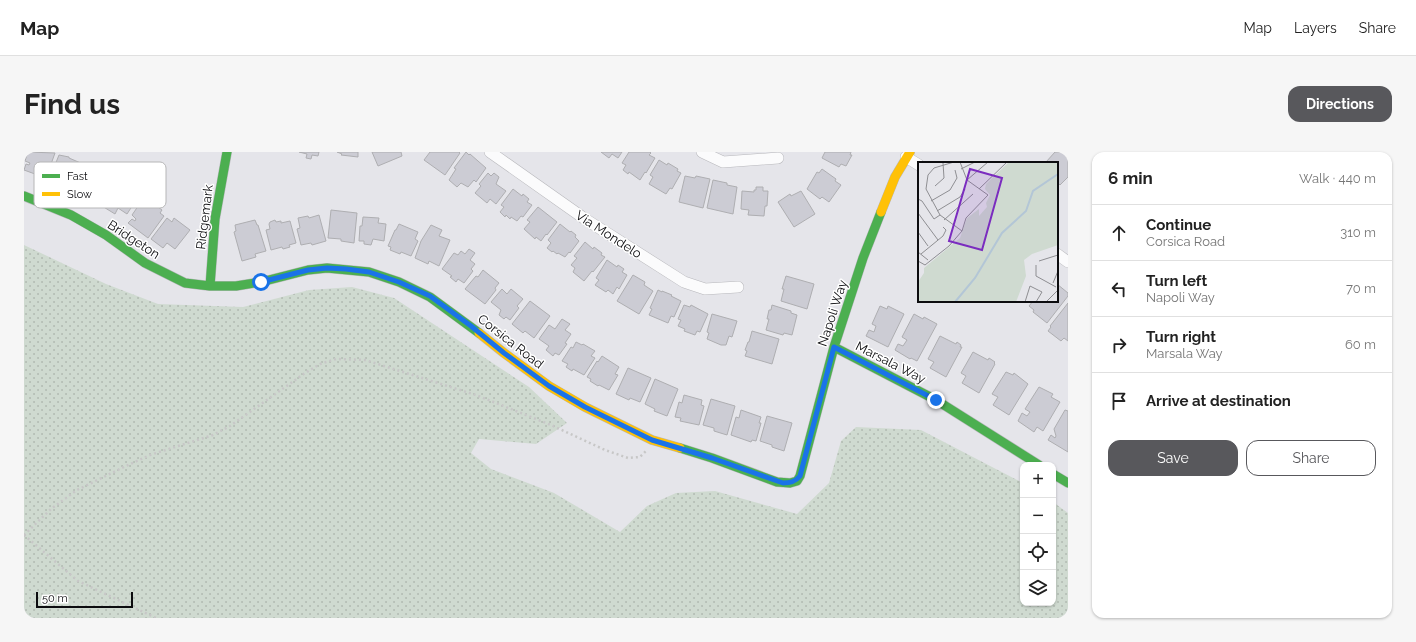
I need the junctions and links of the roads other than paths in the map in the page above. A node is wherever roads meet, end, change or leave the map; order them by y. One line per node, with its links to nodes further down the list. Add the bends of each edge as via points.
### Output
1 (227, 152): 12 (street, Ridgemark, via 215,219)
2 (490, 152): 13 (street, Via Mondelo, via 585,219 684,282 705,289)
3 (702, 152): 5 (street, via 723,162)
4 (908, 155): 6 (street); 14 (street, Napoli Way, via 895,177 876,223)
5 (778, 158)
6 (918, 164)
7 (24, 196): 8 (street, Bridgeton)
8 (34, 200)
9 (54, 208): 12 (street, Bridgeton, via 71,215 106,235 145,263 185,283)
10 (1058, 255): 11 (street)
11 (1068, 262)
12 (210, 286): 17 (street, Corsica Road, via 236,286 327,268 369,272 399,282 430,296 549,386 585,407 652,440 712,458 777,482)
13 (738, 287)
14 (834, 347): 15 (street, Marsala Way, via 936,400); 17 (street, Napoli Way, via 800,476)
15 (1034, 462)
16 (1056, 476): 18 (street)
17 (790, 483)
18 (1068, 483)

